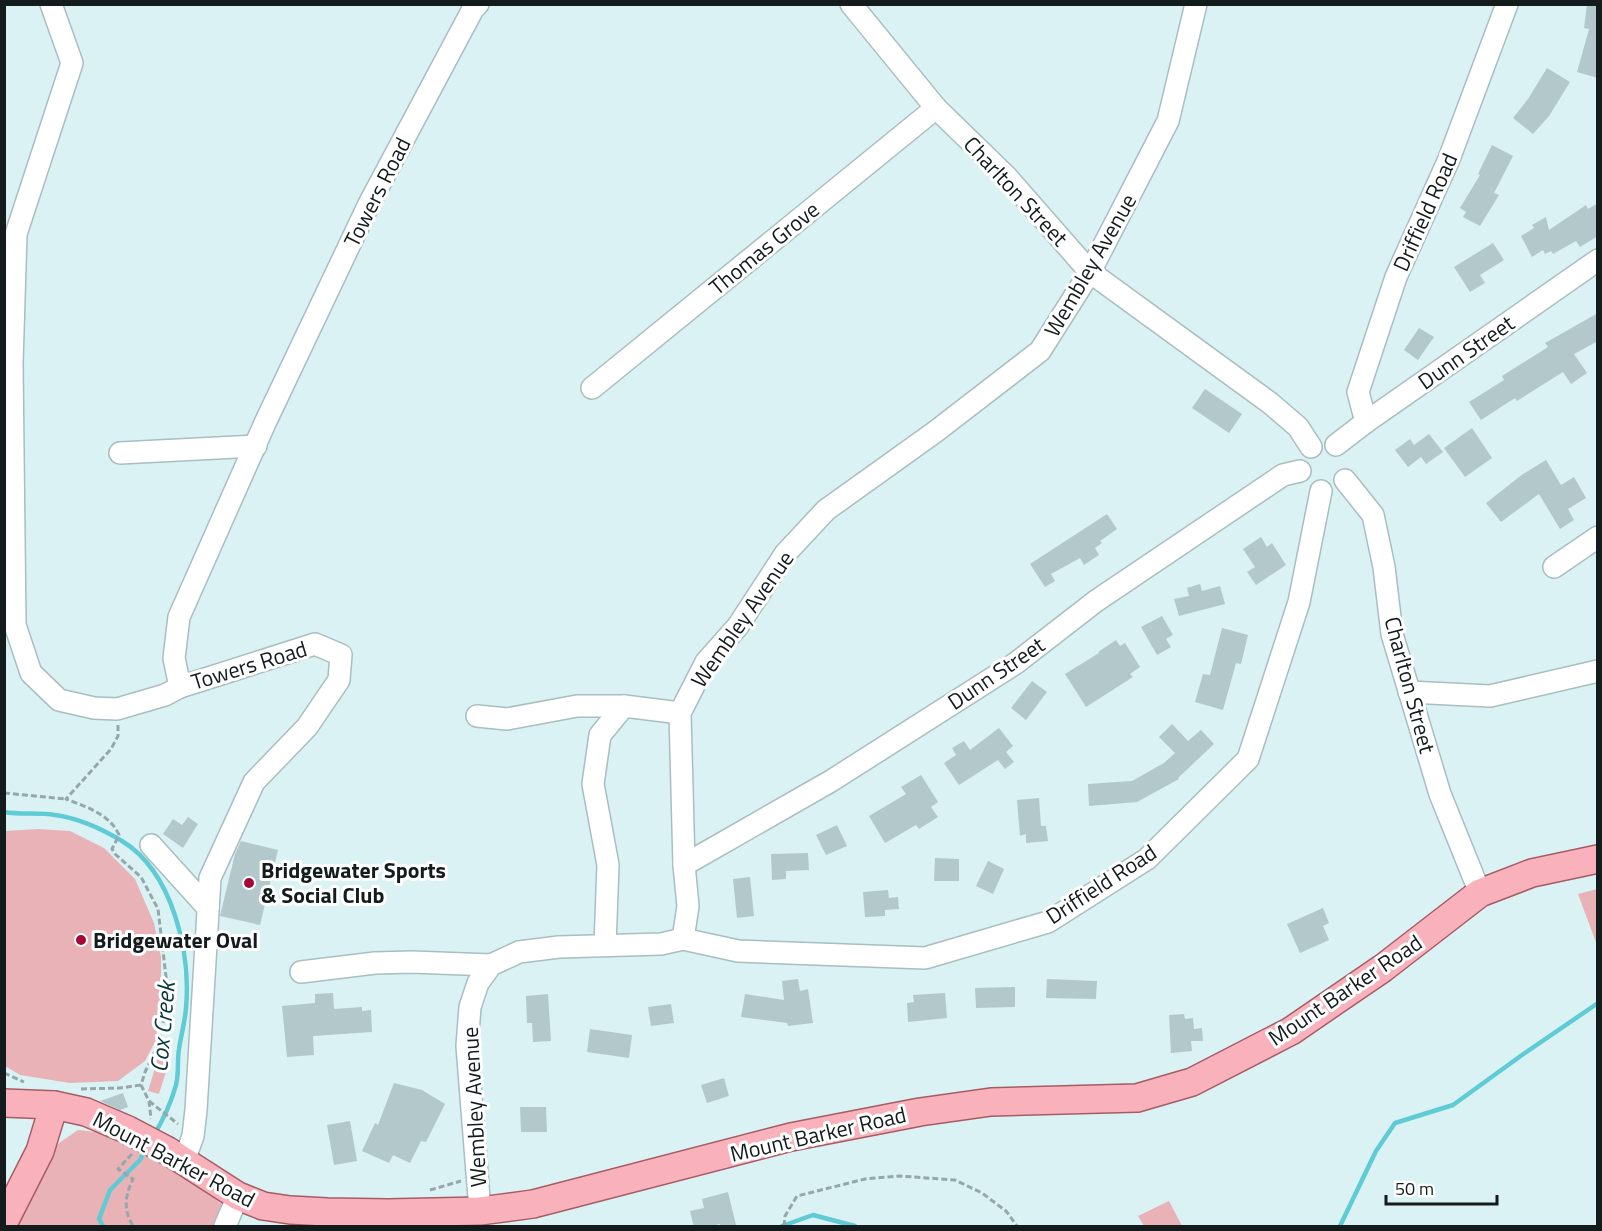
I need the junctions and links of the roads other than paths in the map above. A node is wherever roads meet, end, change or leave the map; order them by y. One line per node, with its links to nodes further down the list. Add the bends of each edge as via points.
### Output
1 (51, 4): 21 (street, via 72,63 16,234 12,364 15,625 31,673 59,700 117,709)
2 (851, 4): 6 (street, Charlton Street)
3 (1196, 4): 8 (street, Wembley Avenue, via 1168,121)
4 (1506, 4): 10 (street, Driffield Road, via 1449,159 1396,278 1358,392)
5 (474, 6): 11 (street, Towers Road, via 369,204)
6 (936, 108): 8 (street, Charlton Street, via 1006,176); 9 (street, Thomas Grove)
7 (1598, 260): 10 (street, Dunn Street)
8 (1090, 272): 13 (street, Charlton Street, via 1270,404 1298,427); 24 (street, Wembley Avenue, via 1040,351 826,510 786,554 738,626 706,662)
9 (592, 388)
10 (1366, 422): 12 (street, Dunn Street)
11 (256, 446): 14 (street); 21 (street, Towers Road, via 179,617 174,658)
12 (1336, 446): 13 (street, via 1323,442); 16 (street, via 1348,461)
13 (1311, 447): 15 (street, via 1302,457)
14 (120, 453)
15 (1300, 471): 17 (street, via 1307,484); 28 (street, Dunn Street, via 1283,475 1096,601 1016,663 831,781)
16 (1345, 480): 17 (street, via 1339,487); 22 (street, Charlton Street, via 1372,515 1384,567 1392,634)
17 (1321, 491): 31 (street, Driffield Road, via 1299,602 1248,759 1147,860 1048,922 926,958 738,951)
18 (1598, 537): 19 (street)
19 (1554, 567)
20 (1598, 671): 22 (street, via 1490,696)
21 (180, 687): 30 (street, Towers Road, via 315,644 341,655 339,680 333,690 307,727 254,782 210,878)
22 (1409, 692): 29 (street, Charlton Street, via 1440,794)
23 (624, 706): 24 (street); 25 (street, via 577,705 507,719); 32 (street, via 600,735 594,784 608,865)
24 (680, 713): 28 (street, Wembley Avenue)
25 (477, 716)
26 (151, 845): 30 (street)
27 (1598, 859): 29 (main road, Mount Barker Road, via 1532,873)
28 (684, 866): 31 (street, Wembley Avenue, via 688,906)
29 (1480, 893): 39 (main road, Mount Barker Road, via 1383,968 1291,1031 1192,1082 1137,1098 991,1102 898,1116 791,1137 533,1204)
30 (208, 908): 37 (street, Towers Road, via 193,1136)
31 (683, 939): 32 (street, via 661,944)
32 (605, 945): 33 (street, via 519,952)
33 (491, 965): 34 (street, via 385,963); 39 (street, Wembley Avenue, via 478,983 470,1006 467,1046)
34 (301, 972)
35 (63, 1097): 36 (main road, Mount Barker Road); 37 (main road, Mount Barker Road, bridge); 40 (main road)
36 (4, 1103)
37 (176, 1156): 38 (main road, Mount Barker Road)
38 (238, 1196): 41 (main road, Mount Barker Road, via 263,1206); 43 (street)
39 (480, 1211): 42 (main road, Mount Barker Road)
40 (7, 1212)
41 (327, 1219): 42 (main road, Mount Barker Road)
42 (383, 1220)
43 (225, 1227)

